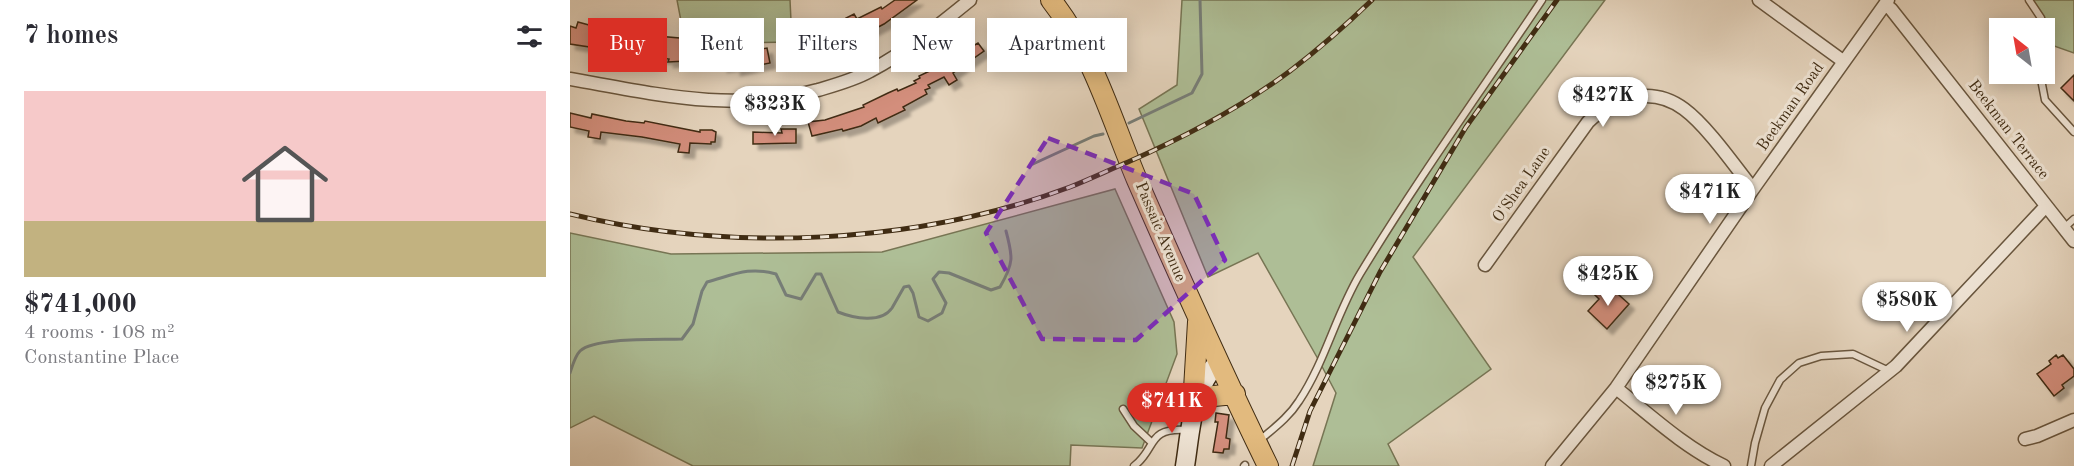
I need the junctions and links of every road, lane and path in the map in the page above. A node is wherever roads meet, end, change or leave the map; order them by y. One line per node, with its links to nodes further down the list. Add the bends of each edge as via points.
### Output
1 (970, 0): 9 (street, via 922,38 868,72 800,94 741,101 694,100)
2 (1051, 0): 18 (main road, Passaic Avenue, via 1089,60)
3 (1542, 0): 29 (lane, via 1434,157 1359,276 1299,401)
4 (1759, 0): 8 (street)
5 (2029, 0): 7 (lane)
6 (1886, 2): 8 (street, Beekman Road); 13 (street, Beekman Terrace)
7 (2041, 18)
8 (1843, 61): 12 (street, Beekman Road)
9 (570, 79)
10 (2042, 84): 11 (lane, via 2049,107)
11 (2074, 132)
12 (1753, 189): 17 (street, O'Shea Lane, via 1697,120 1682,108 1650,96 1632,97 1601,109 1588,122); 21 (street, Beekman Road)
13 (2046, 206): 15 (street); 20 (street, Beekman Terrace)
14 (2074, 219): 15 (lane)
15 (2064, 229): 16 (street)
16 (2074, 241)
17 (1485, 265)
18 (1198, 321): 19 (main road, Passaic Avenue); 23 (main road)
19 (1218, 362): 22 (main road, Passaic Avenue); 23 (street, via 1204,379)
20 (1891, 372): 35 (lane, via 1853,354 1821,356 1799,363 1780,380 1765,408); 36 (street, Beekman Terrace)
21 (1616, 388): 33 (street, Beekman Road); 34 (street, via 1679,438)
22 (1235, 394): 23 (main road, via 1215,396); 29 (main road, Passaic Avenue)
23 (1193, 406): 26 (street)
24 (1122, 409): 28 (lane)
25 (2074, 420): 27 (street)
26 (1191, 431): 28 (lane, via 1169,431); 31 (street)
27 (2025, 439)
28 (1151, 442): 30 (lane)
29 (1258, 442): 32 (main road, Passaic Avenue)
30 (1134, 466)
31 (1185, 466)
32 (1268, 466)
33 (1552, 466)
34 (1724, 466)
35 (1752, 466)
36 (1771, 466)

